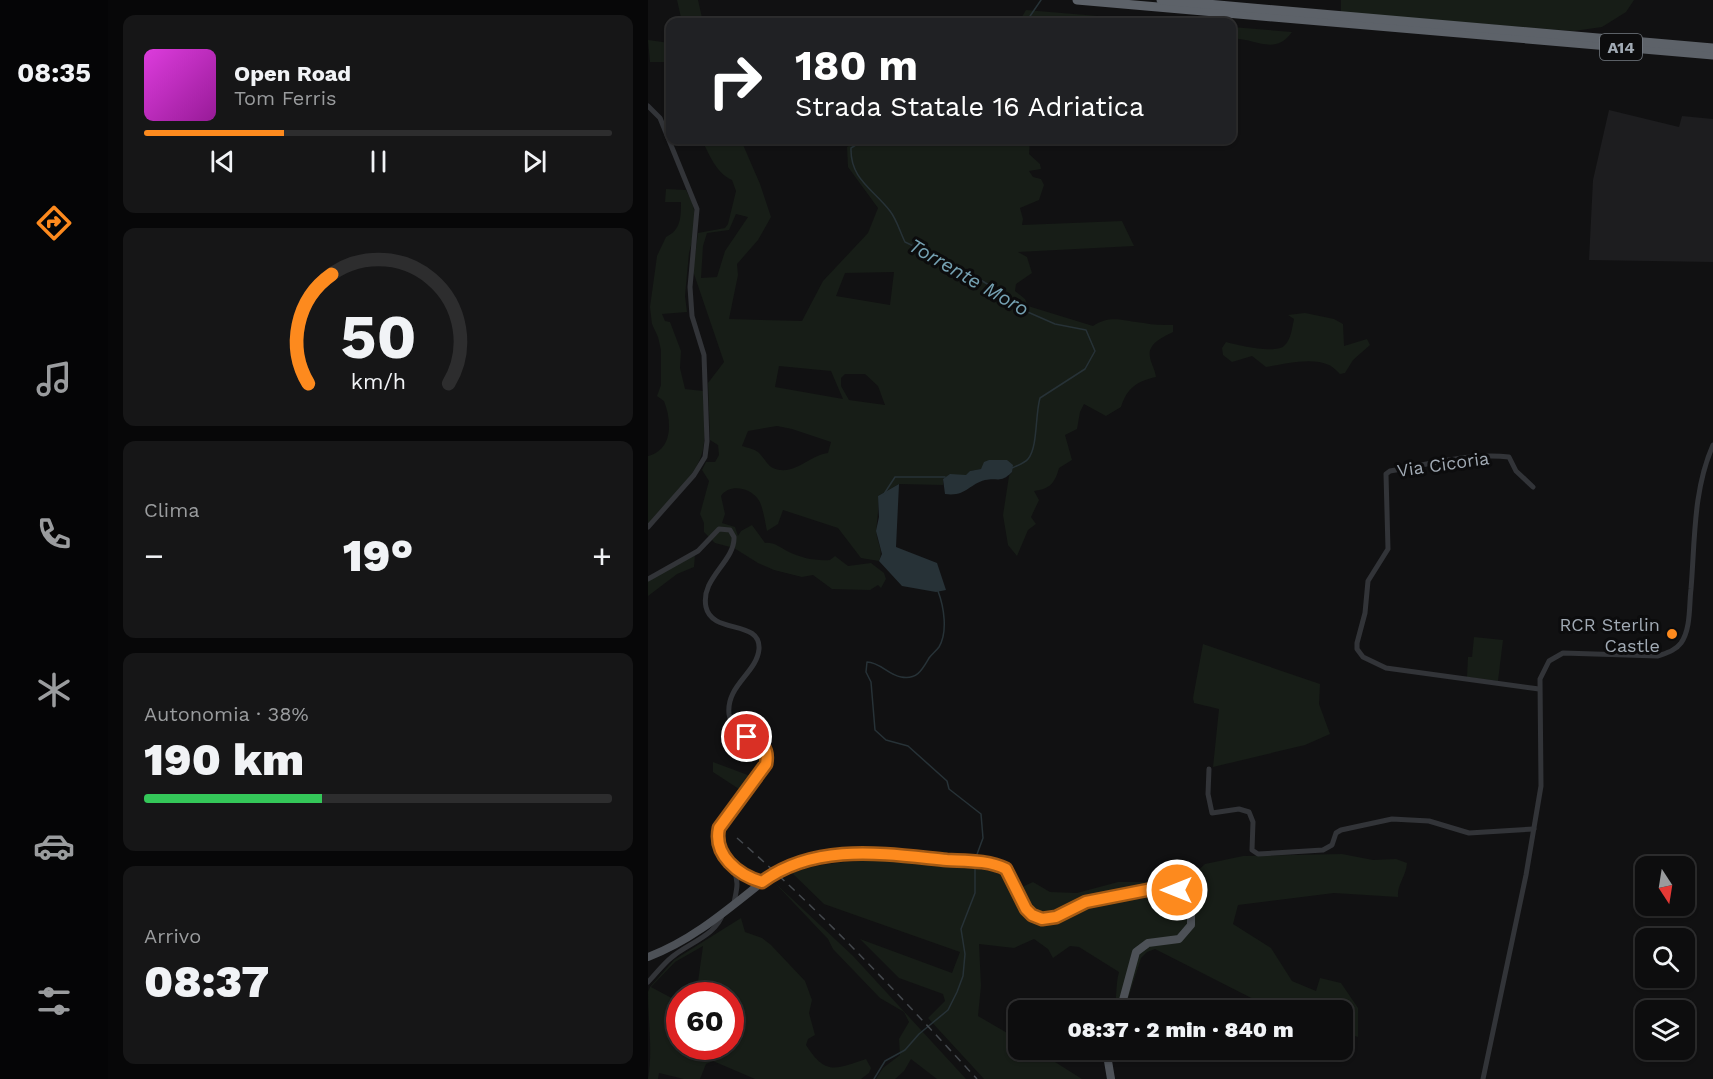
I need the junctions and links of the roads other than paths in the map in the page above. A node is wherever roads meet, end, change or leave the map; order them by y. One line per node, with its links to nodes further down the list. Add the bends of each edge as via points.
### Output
1 (1077, 0): 3 (highway, A14)
2 (1161, 0): 3 (highway, A14)
3 (1529, 36): 4 (highway, A14); 5 (highway, A14)
4 (1713, 48)
5 (1713, 55)
6 (648, 106): 7 (street, via 660,118)
7 (666, 132)
8 (671, 144): 11 (street, via 698,209 690,287 692,316 704,355 707,441 705,457 694,475)
9 (1713, 445): 13 (street, via 1703,470 1697,506 1689,612 1681,644 1658,656 1563,654 1544,668)
10 (1533, 487): 13 (street, Via Cicoria, via 1516,471 1509,457 1501,456 1386,474 1388,549 1368,581 1357,649 1363,657 1386,668)
11 (648, 527)
12 (648, 579): 16 (street, via 698,551 719,529 730,530 734,537 730,551 709,584 706,607 718,622 749,630 756,637 759,648 755,660 734,689 729,712 738,732 757,740 768,753 766,764 719,828 720,850)
13 (1539, 689): 15 (street, via 1542,776)
14 (1209, 769): 15 (street, via 1212,813 1239,809 1249,812 1253,817 1252,850 1258,854 1323,850 1332,845 1336,832 1392,819 1429,821 1469,833)
15 (1534, 829): 30 (street)
16 (729, 863): 17 (street); 19 (street)
17 (743, 874): 18 (street); 20 (street)
18 (764, 880): 20 (main road); 27 (main road, bridge, via 807,860 843,854 986,863 1006,869 1026,909 1042,919 1056,917 1086,902 1152,889 1177,890 1188,899 1193,916 1191,925 1174,940 1148,943 1136,952)
19 (738, 882): 20 (street); 21 (street)
20 (750, 892): 21 (main road)
21 (734, 904): 22 (main road)
22 (723, 912): 23 (main road); 24 (street, via 720,922)
23 (694, 934): 24 (street); 25 (main road)
24 (692, 945): 26 (street, via 673,956)
25 (648, 957)
26 (648, 982)
27 (1123, 1000)
28 (1108, 1060): 29 (main road)
29 (1111, 1079)
30 (1483, 1079)

